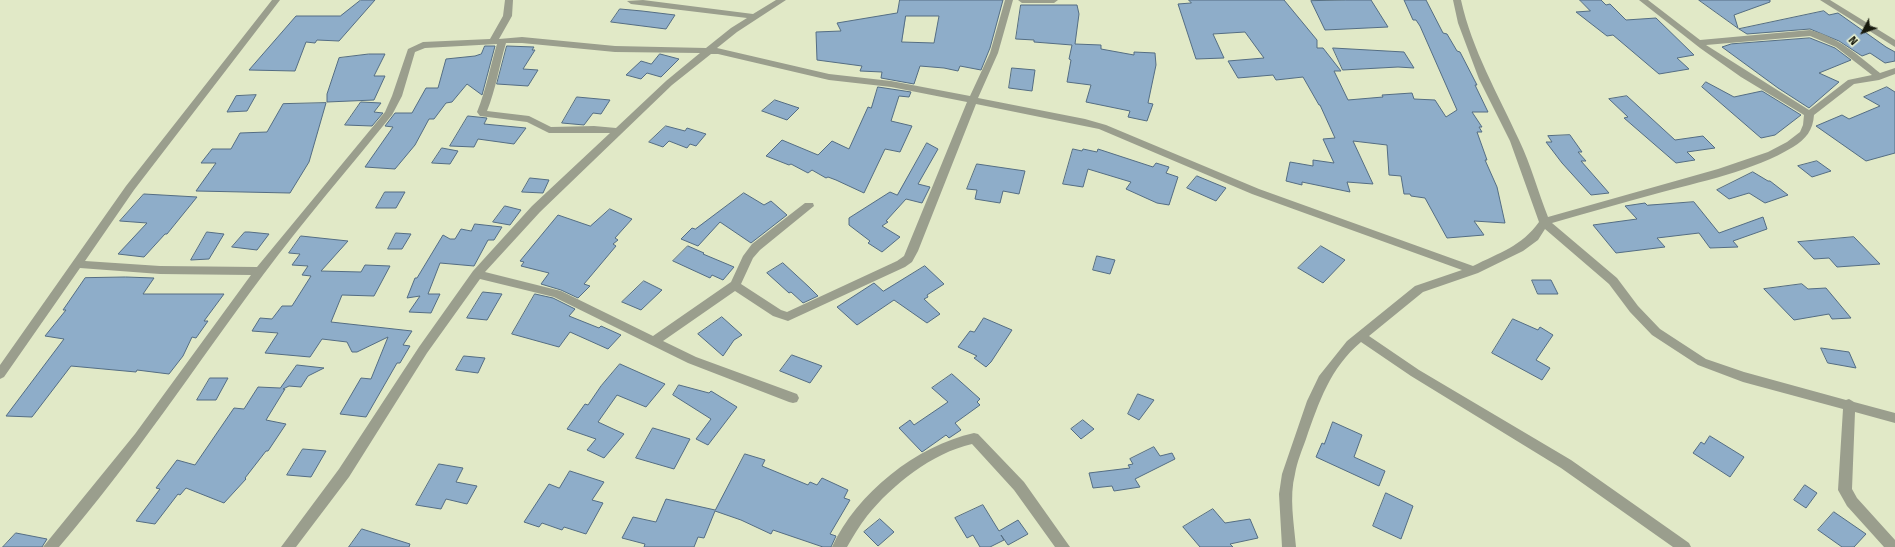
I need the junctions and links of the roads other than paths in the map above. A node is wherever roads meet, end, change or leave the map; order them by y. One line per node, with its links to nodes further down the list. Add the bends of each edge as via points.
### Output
1 (276, 0): 24 (street, via 130,188)
2 (509, 0): 13 (street, via 510,6)
3 (782, 0): 12 (street)
4 (1009, 0): 19 (street, via 994,53)
5 (1022, 0): 6 (street)
6 (1054, 0)
7 (1457, 0): 23 (street, via 1462,23 1484,79 1515,141)
8 (1643, 0): 14 (street)
9 (1824, 0): 15 (street)
10 (631, 1): 11 (street)
11 (662, 2): 12 (street)
12 (755, 17): 16 (street)
13 (498, 41): 16 (street, via 535,41 615,49); 21 (street, via 491,89 483,114 529,119 549,130); 26 (street, via 423,45 410,51 397,96 389,113)
14 (1699, 43): 18 (street, via 1810,33 1821,35 1842,46); 20 (street, via 1739,72)
15 (1895, 44)
16 (708, 51): 19 (street, via 746,57 828,77 891,84); 21 (street)
17 (1895, 71): 18 (street)
18 (1879, 77): 20 (street, via 1851,82)
19 (973, 99): 25 (street, via 1109,129 1225,180); 28 (street, via 912,251 901,264 788,317 777,313)
20 (1809, 114): 23 (street, via 1809,122 1803,134 1774,152 1732,168)
21 (618, 131): 27 (street, via 536,210)
22 (809, 206): 28 (street, via 756,247 748,256)
23 (1544, 222): 25 (street, via 1534,237 1519,248); 33 (street, via 1613,281 1656,332 1702,362 1743,377)
24 (76, 264): 26 (street, via 160,270); 31 (street)
25 (1474, 270): 29 (street, via 1419,290)
26 (260, 271): 35 (street, via 139,438)
27 (477, 274): 30 (street, via 557,294); 36 (street, via 344,473)
28 (735, 285): 30 (street)
29 (1361, 336): 39 (street, via 1351,344 1323,379 1288,474 1286,494); 40 (street, via 1415,374 1566,464)
30 (654, 341): 32 (street, via 692,360)
31 (0, 374)
32 (793, 398)
33 (1849, 404): 34 (street); 41 (street, via 1845,490 1852,502)
34 (1895, 418)
35 (50, 547)
36 (288, 547)
37 (839, 547): 38 (street, via 863,511 878,494 905,472 948,445 974,438 1019,486)
38 (1063, 547)
39 (1289, 547)
40 (1684, 547)
41 (1894, 547)

